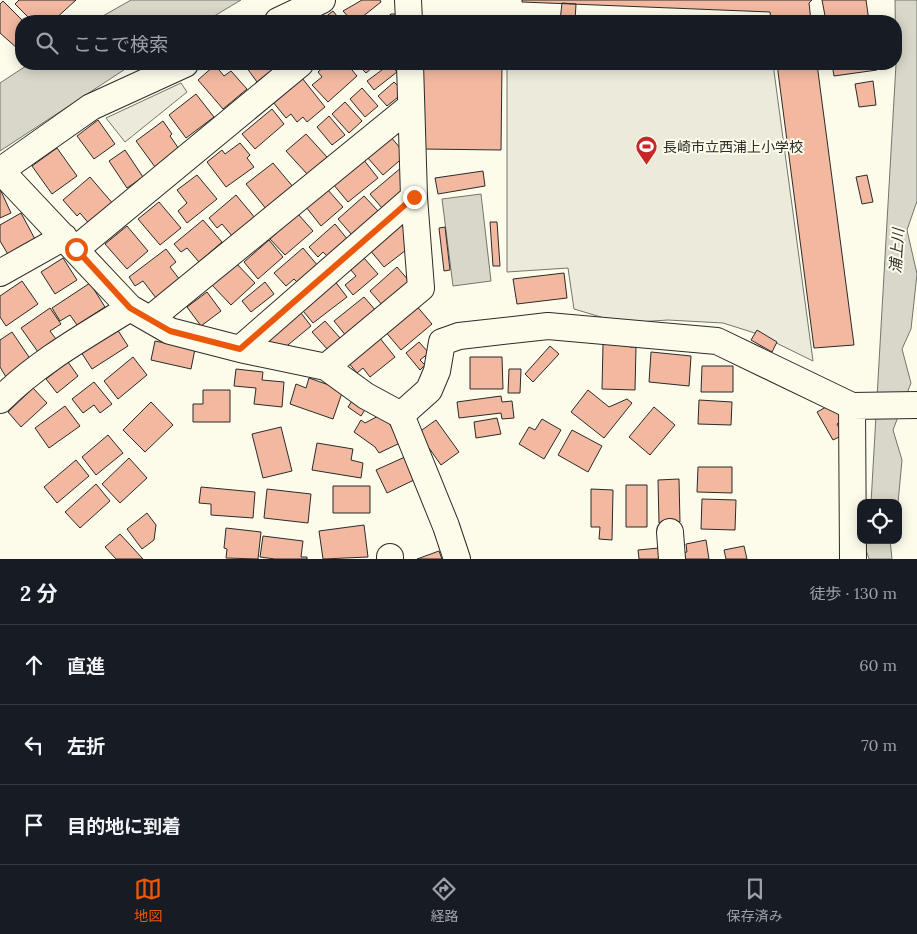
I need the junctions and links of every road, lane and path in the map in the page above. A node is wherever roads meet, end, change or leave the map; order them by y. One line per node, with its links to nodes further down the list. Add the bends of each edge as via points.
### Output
1 (322, 0): 3 (street)
2 (408, 0): 4 (street)
3 (291, 15)
4 (408, 15)
5 (172, 70): 9 (street, via 91,107)
6 (292, 70): 11 (street)
7 (410, 70): 8 (street)
8 (411, 106): 10 (street); 13 (street)
9 (1, 171): 11 (street)
10 (414, 197): 14 (street); 15 (street, via 421,288)
11 (70, 243): 12 (street); 13 (street)
12 (0, 273)
13 (140, 313): 14 (street, via 170,331); 16 (street, via 50,359 18,382)
14 (240, 349): 15 (street)
15 (326, 367): 19 (street, via 366,396)
16 (0, 400)
17 (917, 405): 18 (street)
18 (852, 406): 19 (street, via 717,341 548,326 460,336 442,342 430,390); 23 (street)
19 (401, 415): 21 (street)
20 (670, 532): 22 (street)
21 (456, 559)
22 (672, 559)
23 (852, 559)

